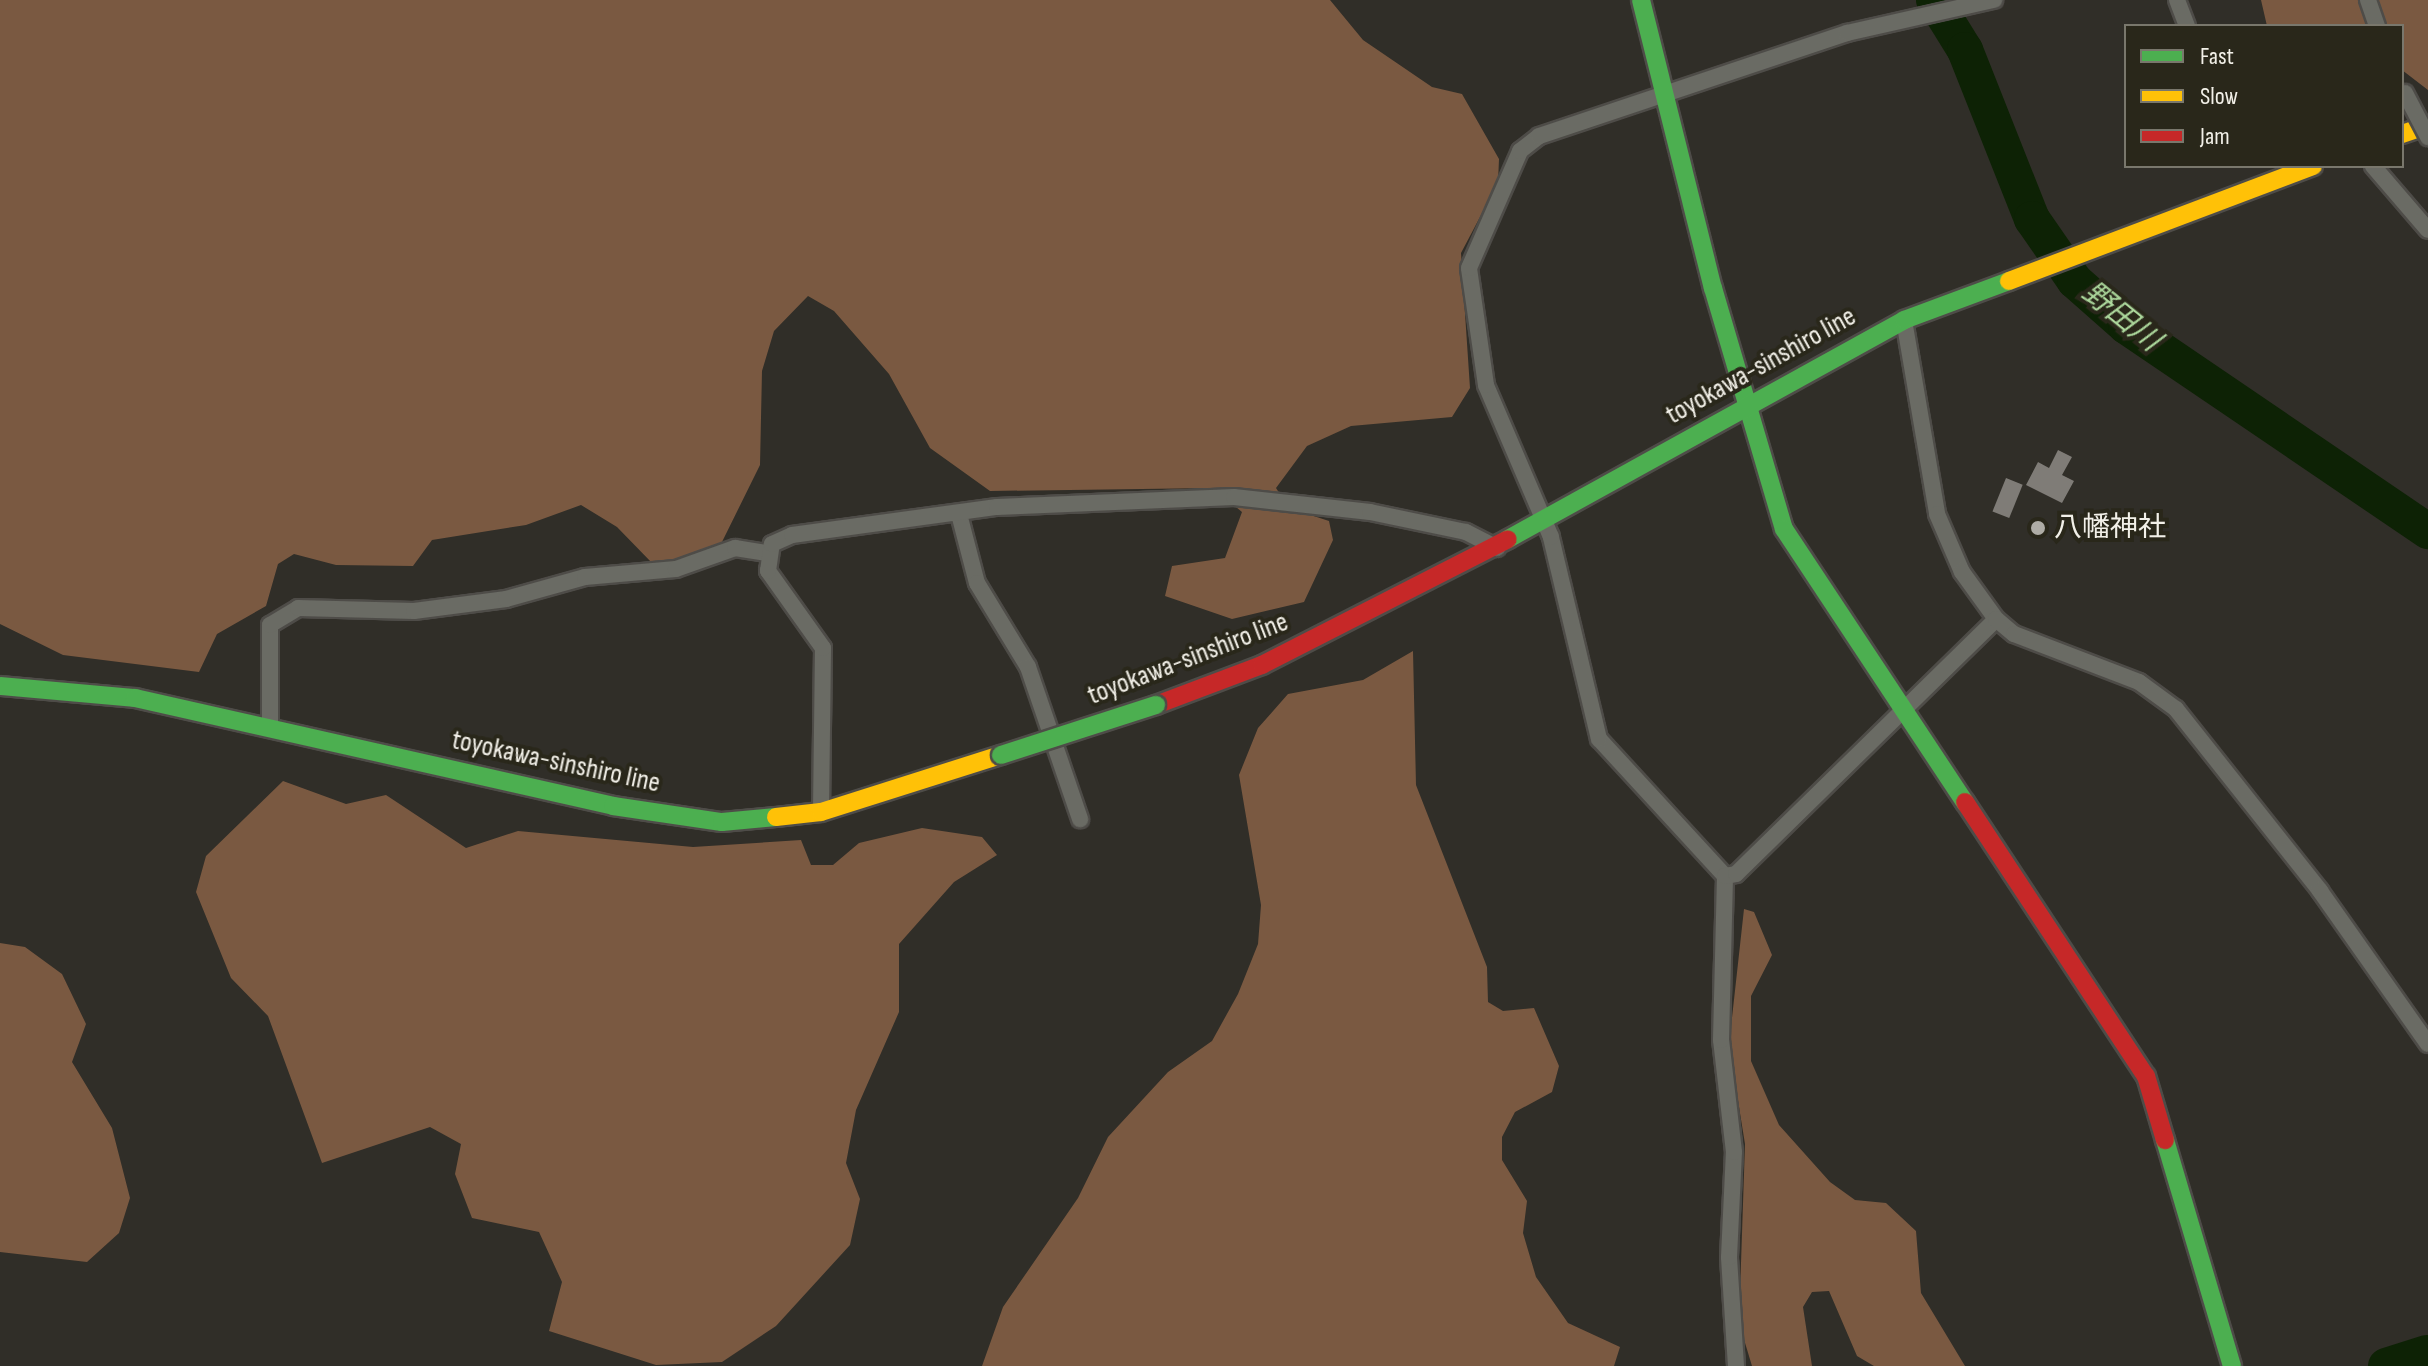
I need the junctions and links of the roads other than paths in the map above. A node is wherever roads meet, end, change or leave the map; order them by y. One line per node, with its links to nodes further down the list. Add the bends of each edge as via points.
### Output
1 (1641, 0): 8 (main road)
2 (1994, 0): 8 (street)
3 (2177, 0): 5 (street)
4 (2368, 0): 6 (street)
5 (2186, 24)
6 (2376, 24)
7 (2404, 90): 11 (street, bridge)
8 (1663, 92): 16 (main road); 18 (street, via 1539,136 1520,151 1469,268 1486,385)
9 (2428, 125): 10 (main road)
10 (2404, 133)
11 (2428, 137)
12 (2307, 168): 15 (main road, toyokawa-sinshiro line, via 2035,266)
13 (2375, 168): 14 (street)
14 (2428, 230)
15 (1904, 320): 16 (main road, toyokawa-sinshiro line); 21 (street, via 1937,514 1962,572)
16 (1747, 404): 18 (main road, toyokawa-sinshiro line); 23 (main road, via 1795,551)
17 (959, 514): 19 (street, via 997,507 1295,499 1466,532); 20 (street, via 792,535); 26 (street, via 977,583 1028,667)
18 (1544, 519): 19 (main road, toyokawa-sinshiro line); 27 (street, via 1599,739)
19 (1497, 548): 25 (main road, toyokawa-sinshiro line, bridge, via 1262,665 1156,705)
20 (766, 553): 24 (street, via 735,548 676,569 585,577 506,599 414,611 298,608 270,625); 25 (street, via 768,571 823,648)
21 (1996, 619): 23 (street); 28 (street, via 2014,634 2139,682 2176,709 2320,891)
22 (0, 686): 24 (main road, toyokawa-sinshiro line, via 135,698)
23 (1901, 711): 27 (street, via 1736,874); 30 (main road, via 2146,1076)
24 (270, 727): 25 (main road, toyokawa-sinshiro line, via 613,806 722,822)
25 (821, 812)
26 (1080, 819)
27 (1725, 876): 29 (street, via 1721,1040 1734,1152 1729,1257)
28 (2428, 1044)
29 (1736, 1366)
30 (2232, 1366)

